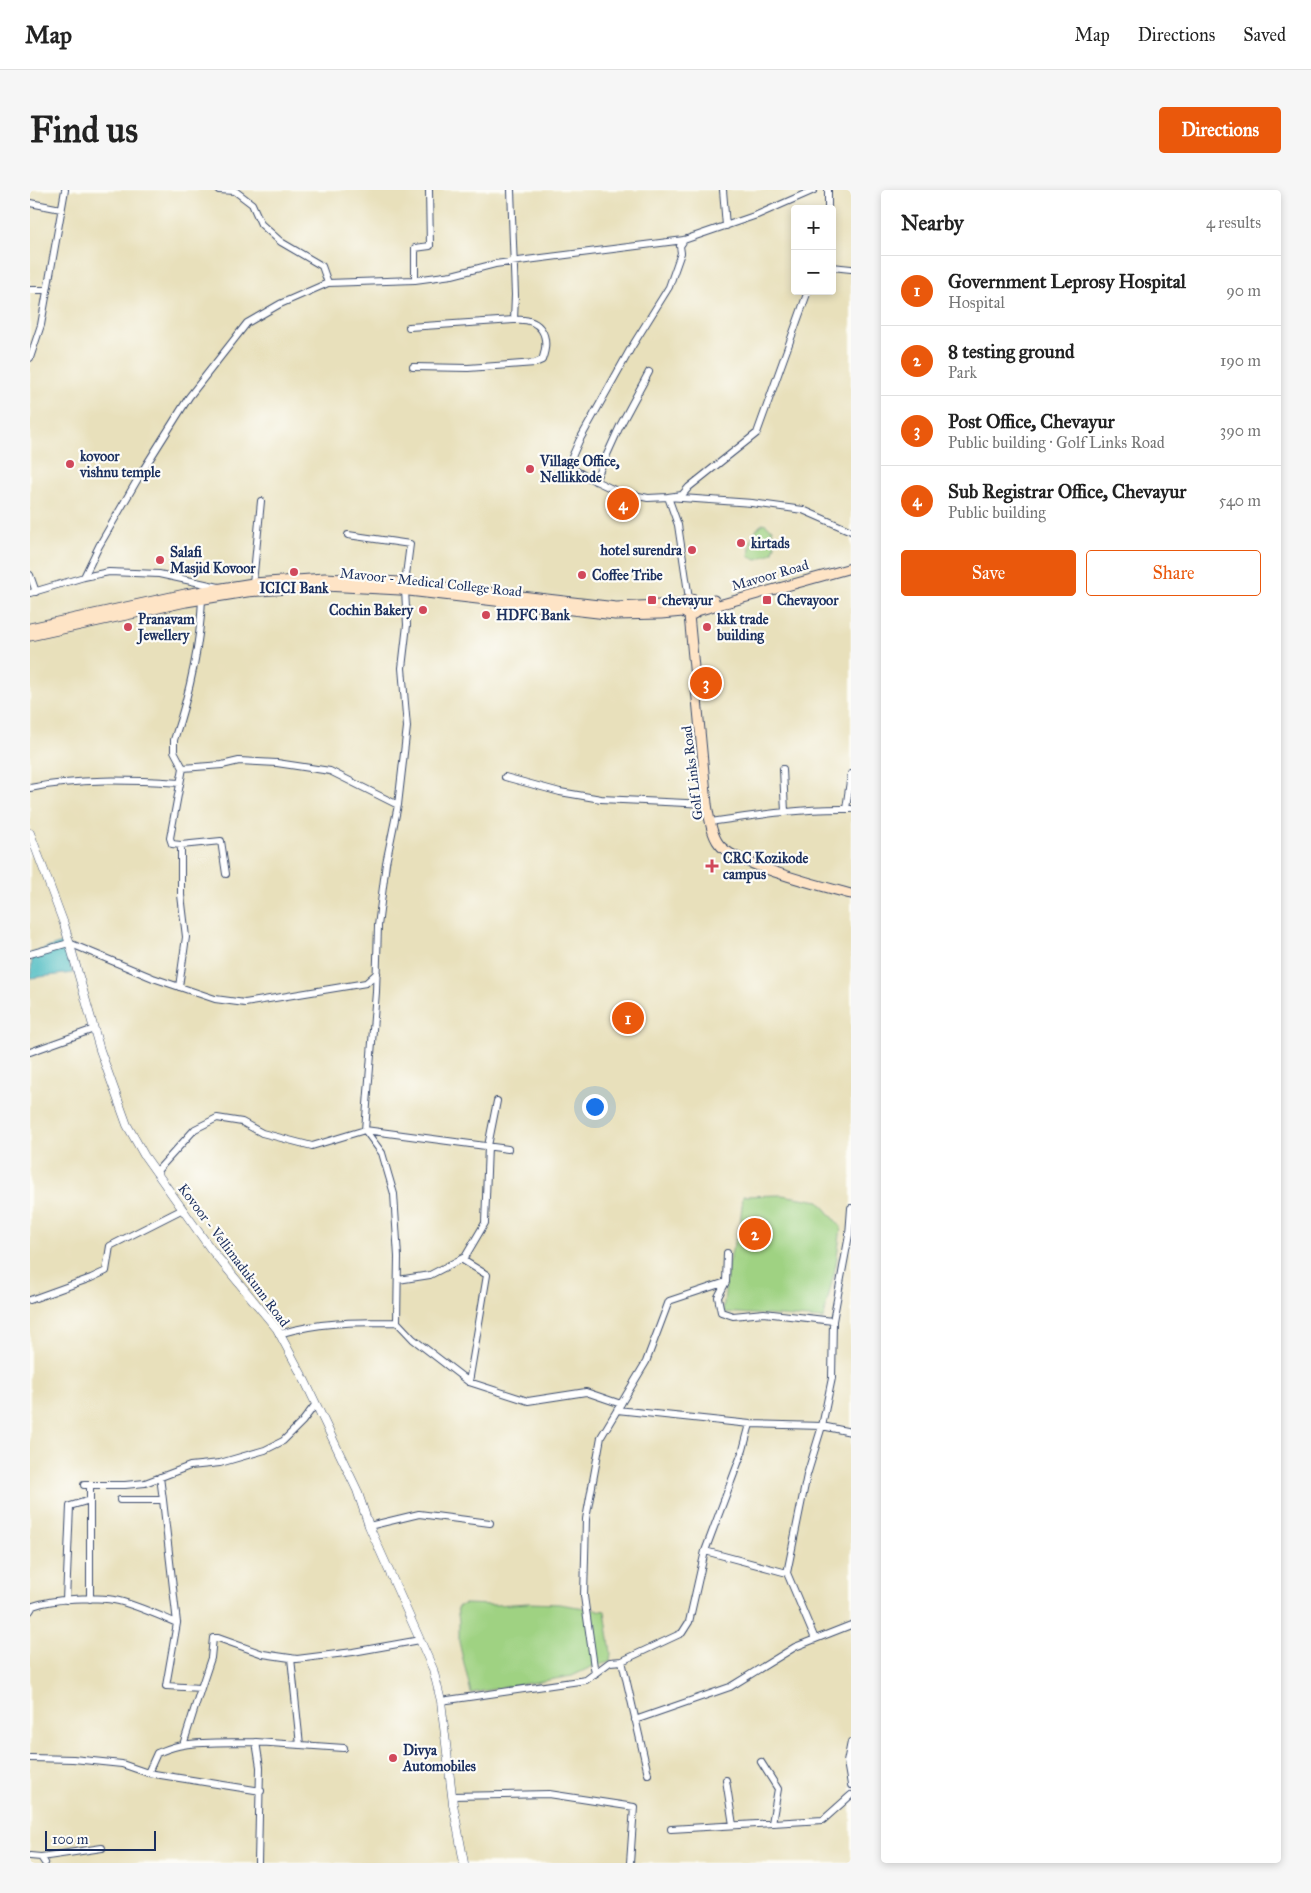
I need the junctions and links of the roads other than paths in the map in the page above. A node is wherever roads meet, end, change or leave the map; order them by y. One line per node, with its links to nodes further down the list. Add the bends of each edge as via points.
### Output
1 (64, 190): 10 (street)
2 (219, 190): 17 (street, via 236,191 252,204 261,224 281,242 322,266)
3 (429, 190): 16 (street, via 430,246 415,248)
4 (511, 190): 13 (street)
5 (723, 190): 11 (street)
6 (814, 190): 11 (street)
7 (828, 190): 9 (street)
8 (30, 203): 10 (street)
9 (828, 205)
10 (62, 209): 19 (street)
11 (726, 226): 12 (street)
12 (684, 240): 13 (street); 26 (street, via 669,286 630,348 568,466)
13 (514, 262): 16 (street); 21 (street)
14 (836, 267): 15 (street)
15 (851, 269)
16 (415, 280): 17 (street)
17 (328, 283): 34 (street, via 280,304 248,323 189,397 138,479)
18 (30, 290): 19 (street)
19 (47, 290): 23 (street, via 41,325)
20 (807, 295): 27 (street, via 757,433 688,487 682,496)
21 (514, 320): 22 (street); 24 (street, via 528,320 543,330 545,353 542,360 475,368)
22 (409, 327)
23 (30, 358)
24 (412, 367)
25 (648, 372): 26 (street)
26 (595, 481): 27 (street, via 619,492 648,498)
27 (668, 497): 29 (street, via 752,502 803,510); 41 (street, via 678,524)
28 (261, 501): 35 (street)
29 (851, 531)
30 (348, 535): 36 (street, via 410,544)
31 (851, 562): 41 (main road, Mavoor Road)
32 (851, 568): 41 (main road, Mavoor Road)
33 (30, 575): 39 (street)
34 (84, 577): 37 (street, via 110,572 159,574); 39 (street)
35 (253, 583): 36 (main road, via 325,578); 38 (main road)
36 (405, 586): 38 (main road, Mavoor - Medical College Road); 41 (main road, Mavoor - Medical College Road, via 616,615 661,614); 51 (street, via 407,625 402,668 407,727)
37 (225, 588): 38 (main road); 42 (main road)
38 (236, 590): 40 (main road, Mavoor - Medical College Road)
39 (33, 593)
40 (202, 599): 43 (main road, Mavoor - Medical College Road); 44 (street, via 195,660 174,740 174,750)
41 (690, 608): 50 (main road, Golf Links Road)
42 (30, 628)
43 (30, 636)
44 (183, 768): 48 (street); 51 (street, via 239,761 277,763 330,772)
45 (783, 769): 53 (street)
46 (851, 774): 52 (street)
47 (505, 777): 50 (street, via 601,799)
48 (180, 783): 49 (street, via 76,782); 56 (street, via 170,838 172,844)
49 (30, 788)
50 (707, 804): 54 (main road, Golf Links Road)
51 (398, 805): 62 (street, via 382,890)
52 (848, 809): 53 (street)
53 (785, 812): 54 (street)
54 (710, 822): 59 (main road, Golf Links Road, via 719,844 731,855 790,878)
55 (30, 834): 57 (street, Kovoor - Vellimadukunn Road)
56 (181, 846): 58 (street, via 221,841); 63 (street, via 181,895 186,937)
57 (32, 847): 60 (street, Kovoor - Vellimadukunn Road)
58 (226, 874)
59 (851, 894)
60 (69, 943): 61 (street); 63 (street); 64 (street, Kovoor - Vellimadukunn Road)
61 (30, 954)
62 (377, 973): 63 (street, via 366,983 245,1003 215,999); 67 (street)
63 (179, 987)
64 (94, 1029): 65 (street); 70 (street, Kovoor - Vellimadukunn Road, via 120,1110 144,1155)
65 (30, 1052)
66 (497, 1101): 68 (street)
67 (365, 1130): 68 (street); 70 (street, via 312,1146 262,1133 242,1122 217,1118 194,1129); 76 (street, via 382,1153 394,1194)
68 (488, 1146): 69 (street); 75 (street, via 485,1222 466,1257)
69 (508, 1148)
70 (157, 1170): 72 (street, Kovoor - Vellimadukunn Road)
71 (851, 1208): 73 (street)
72 (183, 1209): 78 (street, via 110,1246 106,1271); 81 (street, Kovoor - Vellimadukunn Road)
73 (850, 1237): 79 (street)
74 (727, 1253): 77 (street)
75 (461, 1260): 76 (street, via 430,1275); 82 (street, via 487,1276)
76 (398, 1280): 80 (street)
77 (726, 1282): 79 (street, via 718,1297 720,1312 733,1316 764,1313); 84 (street, via 669,1301 646,1362)
78 (30, 1300)
79 (833, 1321): 86 (street, via 832,1378)
80 (397, 1322): 81 (street, via 303,1326); 82 (street, via 412,1339)
81 (279, 1334): 83 (street, Kovoor - Vellimadukunn Road)
82 (469, 1382): 84 (street, via 528,1401 586,1392)
83 (315, 1405): 88 (street, via 283,1441 265,1450 220,1463 190,1466); 93 (street, Kovoor - Vellimadukunn Road, via 357,1490)
84 (619, 1407): 85 (street); 105 (street, via 602,1437 586,1519 584,1596)
85 (750, 1424): 86 (street); 94 (street)
86 (822, 1426): 87 (street); 95 (street)
87 (851, 1432)
88 (160, 1477): 89 (street, via 145,1483 87,1485); 91 (street)
89 (90, 1500): 96 (street); 97 (street, via 70,1506)
90 (120, 1500): 91 (street)
91 (163, 1500): 99 (street)
92 (490, 1523): 93 (street, via 418,1514)
93 (369, 1526): 101 (street, Kovoor - Vellimadukunn Road)
94 (705, 1551): 95 (street); 104 (street, via 689,1622 682,1633)
95 (787, 1574): 102 (street)
96 (90, 1599): 97 (street); 99 (street, via 114,1600)
97 (66, 1600): 98 (street, via 32,1606)
98 (30, 1611)
99 (177, 1623): 106 (street, via 166,1686)
100 (851, 1625): 102 (street)
101 (420, 1640): 103 (street, via 353,1652); 107 (street, Kovoor - Vellimadukunn Road, via 433,1669)
102 (815, 1640): 108 (street, via 795,1648 730,1687)
103 (291, 1658): 106 (street, via 263,1654 213,1638 211,1658); 112 (street)
104 (622, 1661): 105 (street, via 610,1662); 108 (street)
105 (595, 1674): 107 (street, via 586,1680)
106 (201, 1688): 111 (street)
107 (441, 1701): 122 (street, Kovoor - Vellimadukunn Road)
108 (635, 1720): 117 (street)
109 (256, 1742): 111 (street); 112 (street); 120 (street)
110 (851, 1742): 119 (street, via 847,1762)
111 (183, 1745): 116 (street, via 157,1753)
112 (300, 1745): 113 (street)
113 (344, 1748)
114 (30, 1758): 116 (street, via 122,1764)
115 (762, 1762): 123 (street, via 778,1789)
116 (148, 1773): 120 (street)
117 (648, 1774)
118 (726, 1780): 124 (street)
119 (851, 1785)
120 (260, 1791): 129 (street)
121 (851, 1795): 123 (street, via 823,1820)
122 (452, 1796): 130 (street, Kovoor - Vellimadukunn Road); 131 (street, via 549,1794 634,1807)
123 (772, 1823): 124 (street)
124 (733, 1825): 125 (street)
125 (671, 1829)
126 (102, 1848): 128 (street)
127 (30, 1856): 128 (street)
128 (43, 1860)
129 (258, 1863)
130 (464, 1863)
131 (630, 1863)

